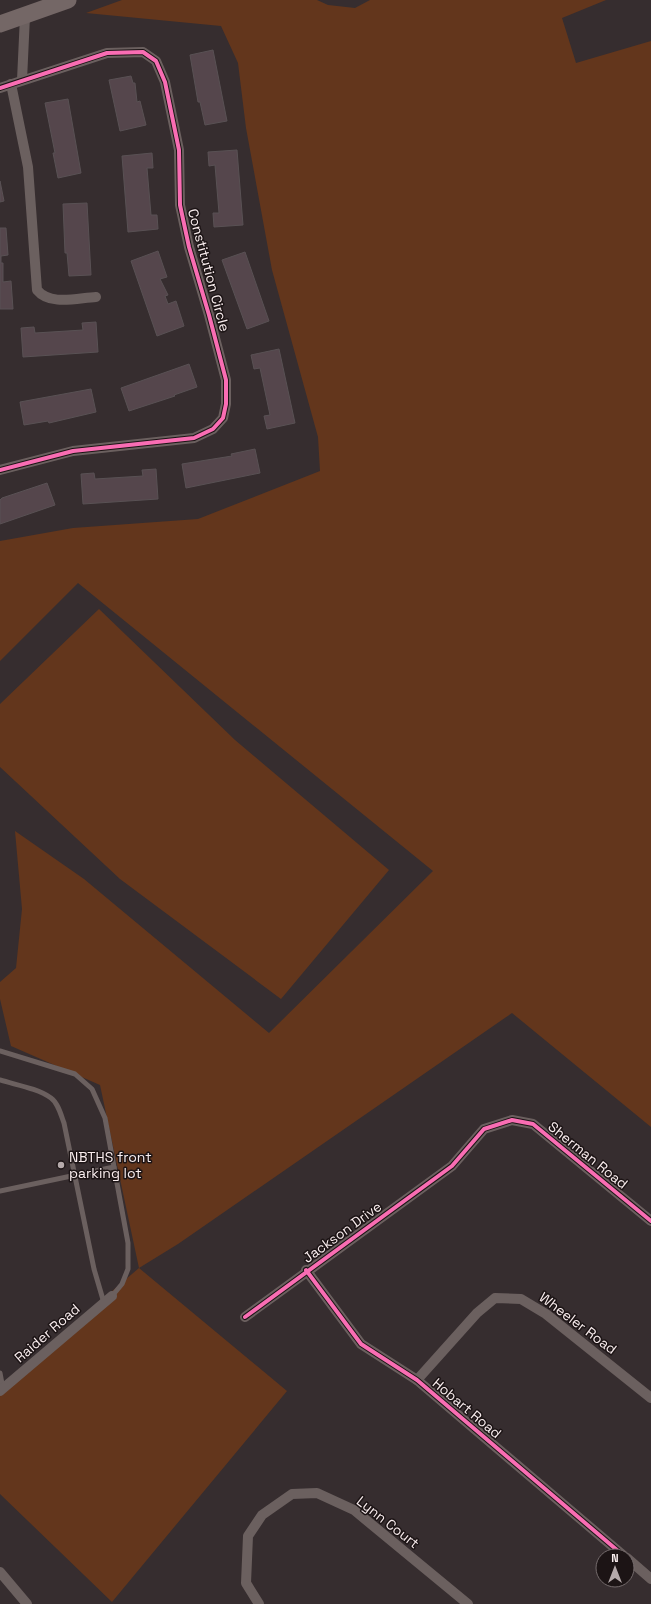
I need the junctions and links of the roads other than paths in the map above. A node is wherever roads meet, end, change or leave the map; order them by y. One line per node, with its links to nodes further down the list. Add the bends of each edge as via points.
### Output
1 (68, 0): 2 (highway)
2 (25, 16): 3 (highway); 4 (street)
3 (0, 24)
4 (22, 80): 5 (street, Constitution Circle); 8 (street, Constitution Circle, via 107,53 143,52 156,61 166,82 179,150 180,205 226,380 226,404 223,418 213,429 194,438 73,451)
5 (11, 84): 6 (street, Constitution Circle); 7 (street, via 28,167 37,290 43,297 51,300)
6 (0, 88)
7 (96, 297)
8 (0, 470)
9 (0, 1051): 12 (lane, via 76,1074 92,1089 105,1118)
10 (0, 1080): 13 (lane, via 30,1088 51,1098 64,1123)
11 (452, 1166): 15 (street, Sherman Road, via 484,1129 512,1120 533,1124); 16 (street, Jackson Drive)
12 (114, 1168): 13 (lane); 17 (lane, via 128,1243 128,1269 122,1284)
13 (75, 1175): 14 (lane); 18 (lane, via 94,1268)
14 (0, 1191)
15 (651, 1221)
16 (306, 1270): 19 (street, Jackson Drive); 21 (street, Hobart Road, via 361,1344)
17 (112, 1296): 18 (street, Raider Road)
18 (104, 1303): 22 (street, Raider Road)
19 (245, 1317)
20 (0, 1373): 22 (lane)
21 (416, 1380): 23 (street, Wheeler Road, via 476,1313 495,1298 521,1299 546,1314); 24 (street, Hobart Road)
22 (2, 1390)
23 (651, 1398)
24 (615, 1548)
25 (635, 1565): 27 (street)
26 (0, 1572): 28 (street)
27 (651, 1579)
28 (27, 1604)
29 (259, 1604): 30 (street, Lynn Court, via 246,1583 248,1536 262,1515 292,1494 317,1493 354,1510)
30 (468, 1604)

